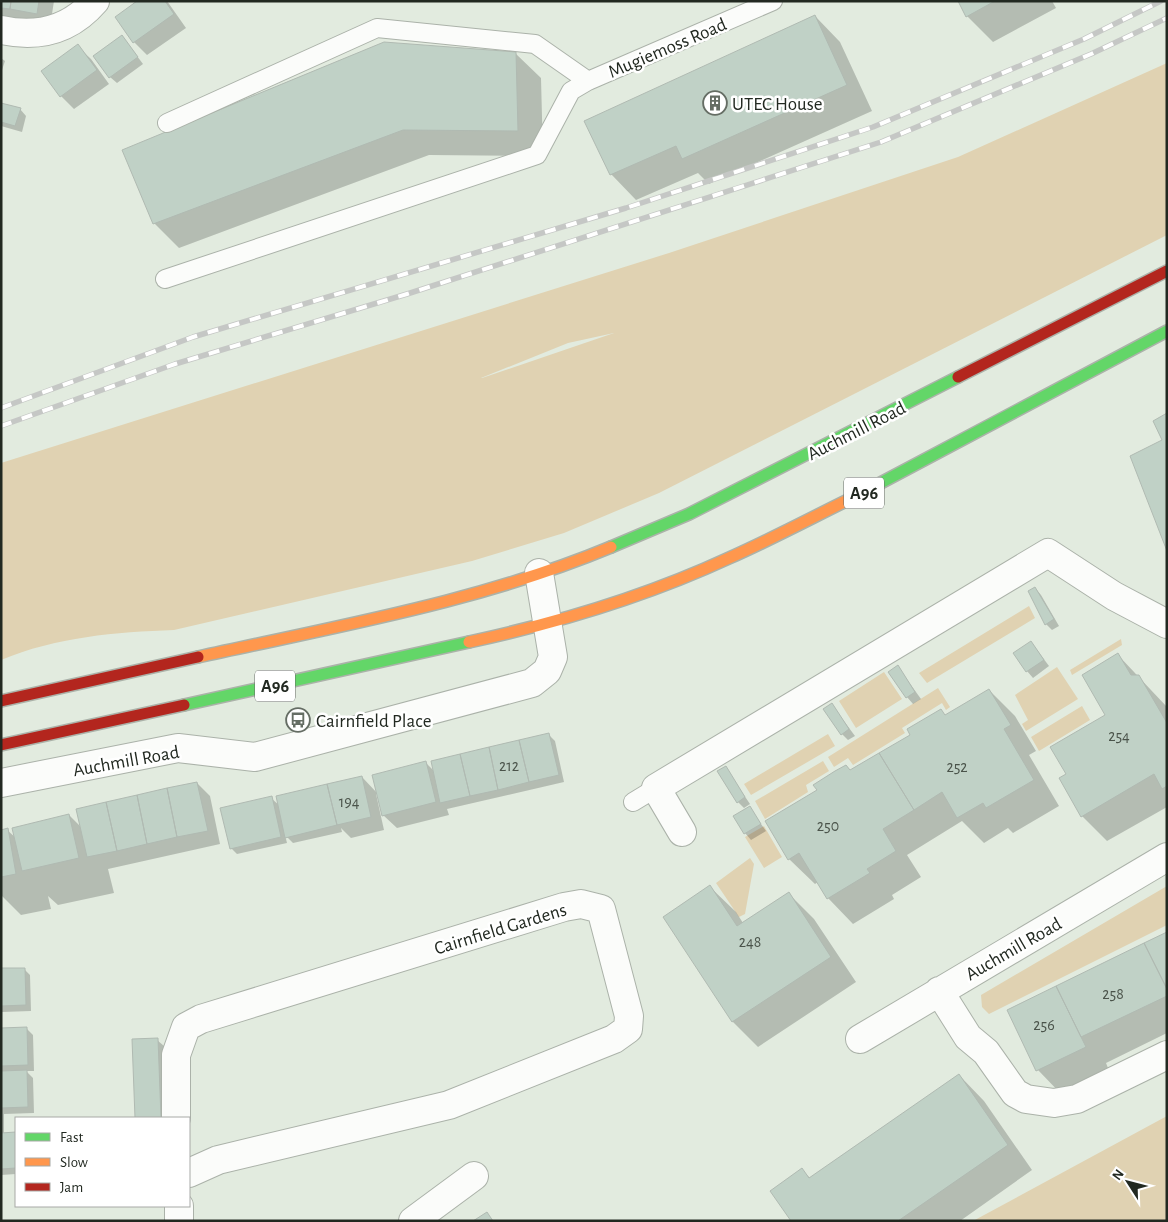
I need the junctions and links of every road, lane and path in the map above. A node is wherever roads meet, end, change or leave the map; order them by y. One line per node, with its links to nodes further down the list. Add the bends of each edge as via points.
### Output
1 (95, 1): 3 (street, via 73,22 45,33)
2 (773, 1): 4 (lane, Mugiemoss Road)
3 (1, 30)
4 (588, 81): 5 (lane, via 535,44 377,28); 7 (lane, Mugiemoss Road, via 571,91 537,155)
5 (167, 123)
6 (1167, 271): 9 (main road, Auchmill Road / A96, via 689,514)
7 (165, 279)
8 (1167, 331): 10 (main road, Auchmill Road / A96, via 785,532 691,575)
9 (539, 573): 10 (street, Auchmill Road); 12 (main road, Auchmill Road / A96, via 441,603)
10 (547, 623): 13 (main road, Auchmill Road / A96); 14 (street, Auchmill Road, via 553,657 551,665 540,678 509,691 255,757 178,748)
11 (1167, 624): 15 (street, via 1114,596 1048,553)
12 (1, 701)
13 (1, 745)
14 (1, 783)
15 (656, 788): 16 (lane); 17 (street)
16 (633, 802)
17 (682, 832)
18 (1167, 857): 19 (street, Auchmill Road)
19 (939, 990): 20 (street, Auchmill Road); 21 (street, via 968,1037 986,1052 1015,1093 1026,1100 1054,1103 1077,1099)
20 (860, 1038)
21 (1167, 1055)
22 (176, 1117): 23 (street, Cairnfield Gardens, via 176,1055 186,1027 201,1019 564,907 581,904 601,910 629,1016 628,1029 614,1039 449,1105 218,1160)
23 (190, 1173)
24 (474, 1176): 27 (street)
25 (179, 1207): 26 (street)
26 (179, 1221)
27 (413, 1221)

